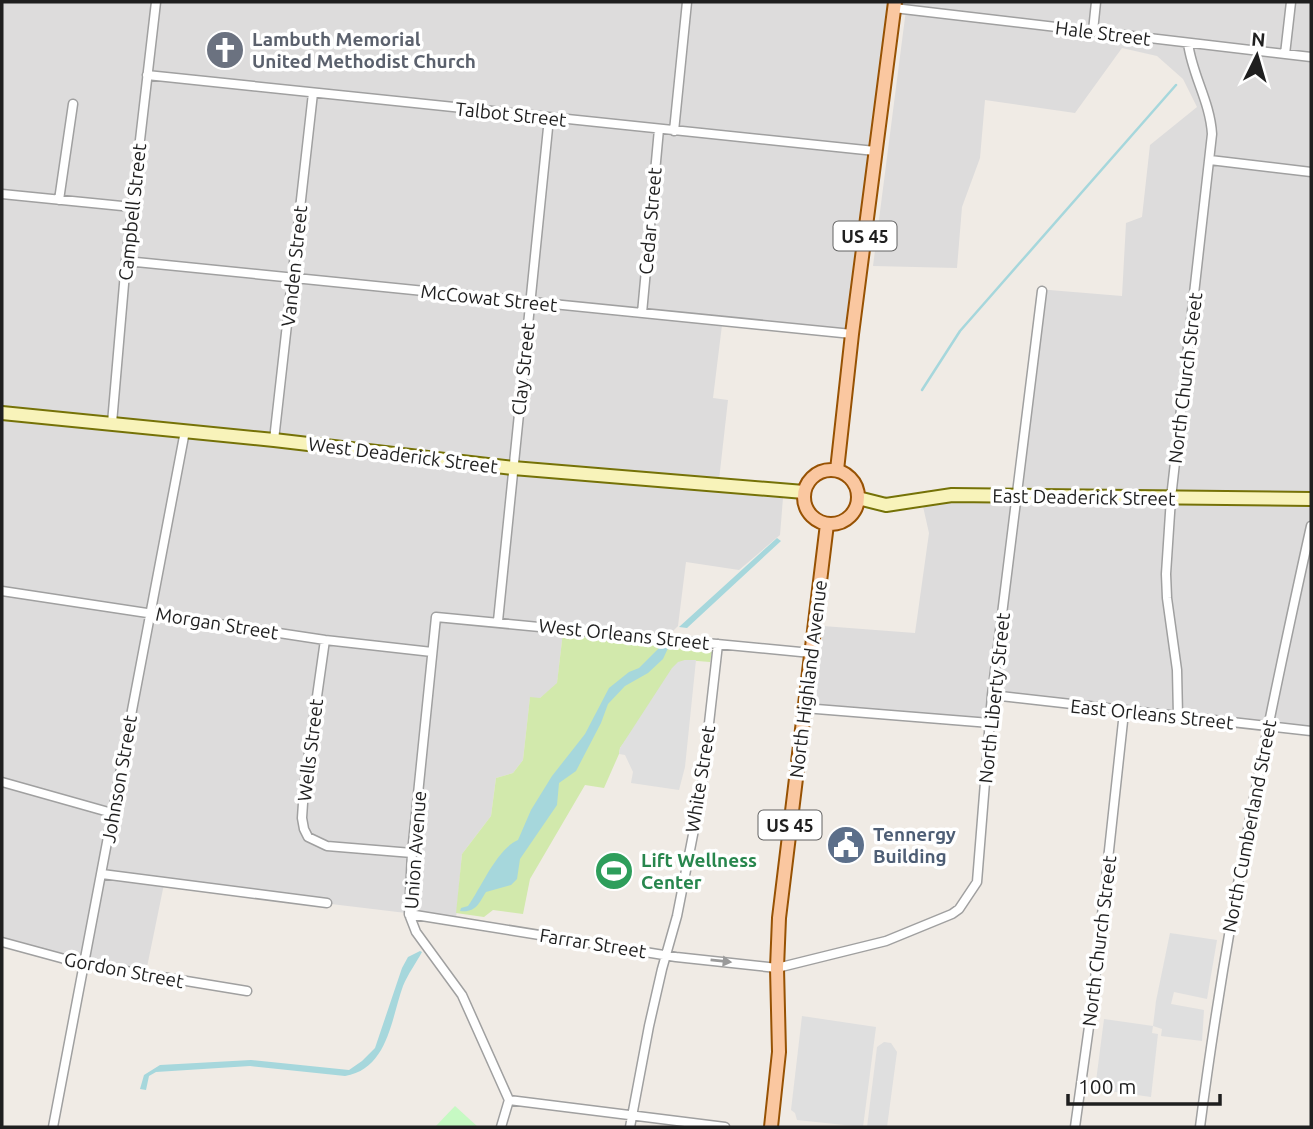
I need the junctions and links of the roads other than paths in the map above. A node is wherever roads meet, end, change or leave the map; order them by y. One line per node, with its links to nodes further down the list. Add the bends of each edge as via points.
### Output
1 (156, 2): 10 (street, Campbell Street)
2 (687, 2): 15 (street)
3 (1096, 2): 6 (street)
4 (1291, 2): 8 (street)
5 (894, 5): 6 (street, Hale Street); 16 (main road, US 45)
6 (1093, 31): 7 (street, Hale Street)
7 (1188, 43): 8 (street, Hale Street); 17 (street, North Church Street, via 1190,63 1211,119)
8 (1285, 54): 9 (street, Hale Street)
9 (1311, 57)
10 (147, 75): 11 (street, Talbot Street); 21 (street, Campbell Street)
11 (313, 93): 13 (street, Talbot Street); 23 (street, Vanden Street)
12 (73, 104): 20 (street)
13 (549, 118): 14 (street, Talbot Street); 25 (street, Clay Street)
14 (659, 129): 15 (street, Talbot Street); 26 (street, Cedar Street)
15 (674, 131): 16 (street, Talbot Street)
16 (875, 151): 27 (main road, US 45)
17 (1210, 160): 18 (street); 37 (street, North Church Street)
18 (1311, 172)
19 (2, 194): 20 (street)
20 (59, 200): 21 (street)
21 (132, 207): 22 (street, Campbell Street)
22 (126, 261): 23 (street, McCowat Street); 29 (street, Campbell Street)
23 (292, 278): 25 (street, McCowat Street); 31 (street, Vanden Street)
24 (1042, 292): 35 (street, North Liberty Street)
25 (530, 302): 26 (street, McCowat Street); 32 (street, Clay Street)
26 (642, 313): 27 (street, McCowat Street)
27 (852, 334): 33 (main road, US 45)
28 (2, 413): 29 (street, West Deaderick Street)
29 (111, 424): 30 (street, West Deaderick Street)
30 (185, 431): 31 (street, West Deaderick Street); 42 (street, Johnson Street)
31 (274, 440): 32 (street, West Deaderick Street)
32 (513, 468): 34 (street, West Deaderick Street); 44 (street, Clay Street)
33 (837, 470): 34 (main road, via 820,472); 36 (main road, via 853,480)
34 (804, 492): 39 (main road, via 806,509)
35 (1018, 495): 36 (street, East Deaderick Street, via 952,495 886,505); 37 (street, East Deaderick Street); 49 (street, North Liberty Street)
36 (858, 498): 39 (main road, via 845,520)
37 (1171, 498): 38 (street, East Deaderick Street); 52 (street, North Church Street, via 1166,586)
38 (1311, 499)
39 (827, 524): 48 (main road, North Highland Avenue / US 45)
40 (1311, 526): 54 (street, North Cumberland Street)
41 (2, 591): 42 (street, Morgan Street)
42 (151, 612): 45 (street, Morgan Street); 57 (street, Johnson Street)
43 (436, 617): 44 (street, West Orleans Street); 47 (street, Union Avenue)
44 (498, 621): 46 (street, West Orleans Street)
45 (325, 640): 47 (street, Morgan Street); 58 (street, Wells Street, via 304,788 304,829 308,837 327,846)
46 (718, 644): 48 (street, West Orleans Street); 63 (street, White Street, via 701,794)
47 (432, 652): 58 (street, Union Avenue)
48 (811, 653): 50 (main road, North Highland Avenue / US 45)
49 (992, 695): 51 (street, East Orleans Street); 53 (street, North Liberty Street)
50 (804, 708): 53 (street); 65 (main road, North Highland Avenue / US 45)
51 (1124, 712): 52 (street, East Orleans Street); 74 (street, North Church Street)
52 (1178, 716): 54 (street, East Orleans Street)
53 (990, 723): 65 (street, North Liberty Street, via 977,882 959,909 886,941)
54 (1267, 727): 55 (street, East Orleans Street); 75 (street, North Cumberland Street, via 1228,938)
55 (1311, 732)
56 (2, 782): 57 (street)
57 (113, 813): 59 (street, Johnson Street)
58 (412, 853): 61 (street, Union Avenue)
59 (102, 874): 60 (street); 64 (street, Johnson Street)
60 (327, 903)
61 (409, 914): 63 (street, Farrar Street); 67 (street, Union Avenue, via 416,932 462,995)
62 (2, 942): 64 (street, Gordon Street)
63 (665, 955): 65 (street, Farrar Street, one-way to 65); 68 (street, White Street)
64 (83, 964): 66 (street, Gordon Street); 69 (street, Johnson Street)
65 (777, 968): 73 (main road, North Highland Avenue / US 45, via 779,1052)
66 (247, 991)
67 (509, 1100): 68 (street); 70 (street)
68 (631, 1115): 71 (street, White Street); 72 (street)
69 (52, 1127)
70 (501, 1127)
71 (630, 1127)
72 (725, 1127)
73 (771, 1127)
74 (1075, 1127)
75 (1200, 1127)

